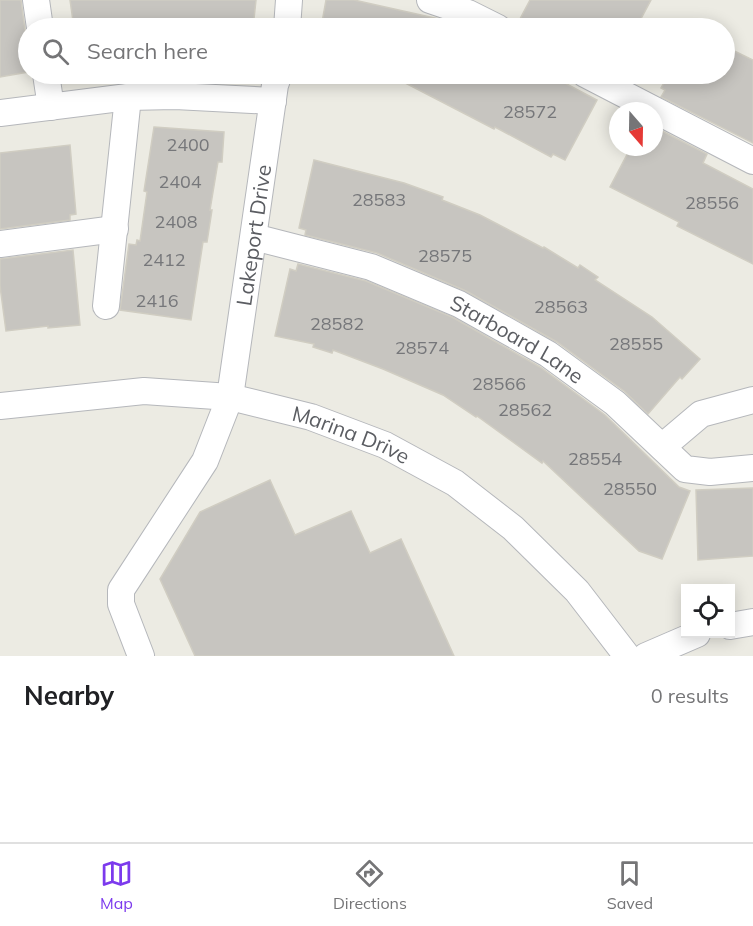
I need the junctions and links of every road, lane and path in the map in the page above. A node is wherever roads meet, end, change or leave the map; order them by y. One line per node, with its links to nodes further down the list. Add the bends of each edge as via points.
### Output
1 (36, 0): 4 (street)
2 (289, 0): 5 (street)
3 (430, 0): 6 (street)
4 (39, 18)
5 (288, 18)
6 (477, 18)
7 (48, 84): 12 (street)
8 (277, 84): 11 (street, Lakeport Drive)
9 (604, 84): 14 (street)
10 (128, 97): 11 (street); 12 (street); 15 (street)
11 (273, 101): 16 (street, Lakeport Drive)
12 (51, 107): 13 (street)
13 (0, 113)
14 (753, 161)
15 (115, 229): 17 (street); 18 (street)
16 (255, 237): 19 (street, Lakeport Drive); 22 (street, Starboard Lane, via 371,267 459,304 548,354 615,403)
17 (0, 244)
18 (106, 306)
19 (230, 397): 21 (street, Marina Drive, via 144,391); 27 (street, Lakeport Drive, via 205,461 121,590 121,604); 28 (street, Marina Drive, via 311,417 385,445 455,483 513,528 577,591)
20 (753, 400): 22 (street, via 702,414)
21 (0, 406)
22 (662, 447): 23 (street, Starboard Lane, via 685,469 710,472)
23 (753, 468)
24 (753, 622): 25 (street)
25 (735, 625)
26 (687, 638): 29 (street)
27 (141, 656)
28 (627, 656)
29 (646, 656)

